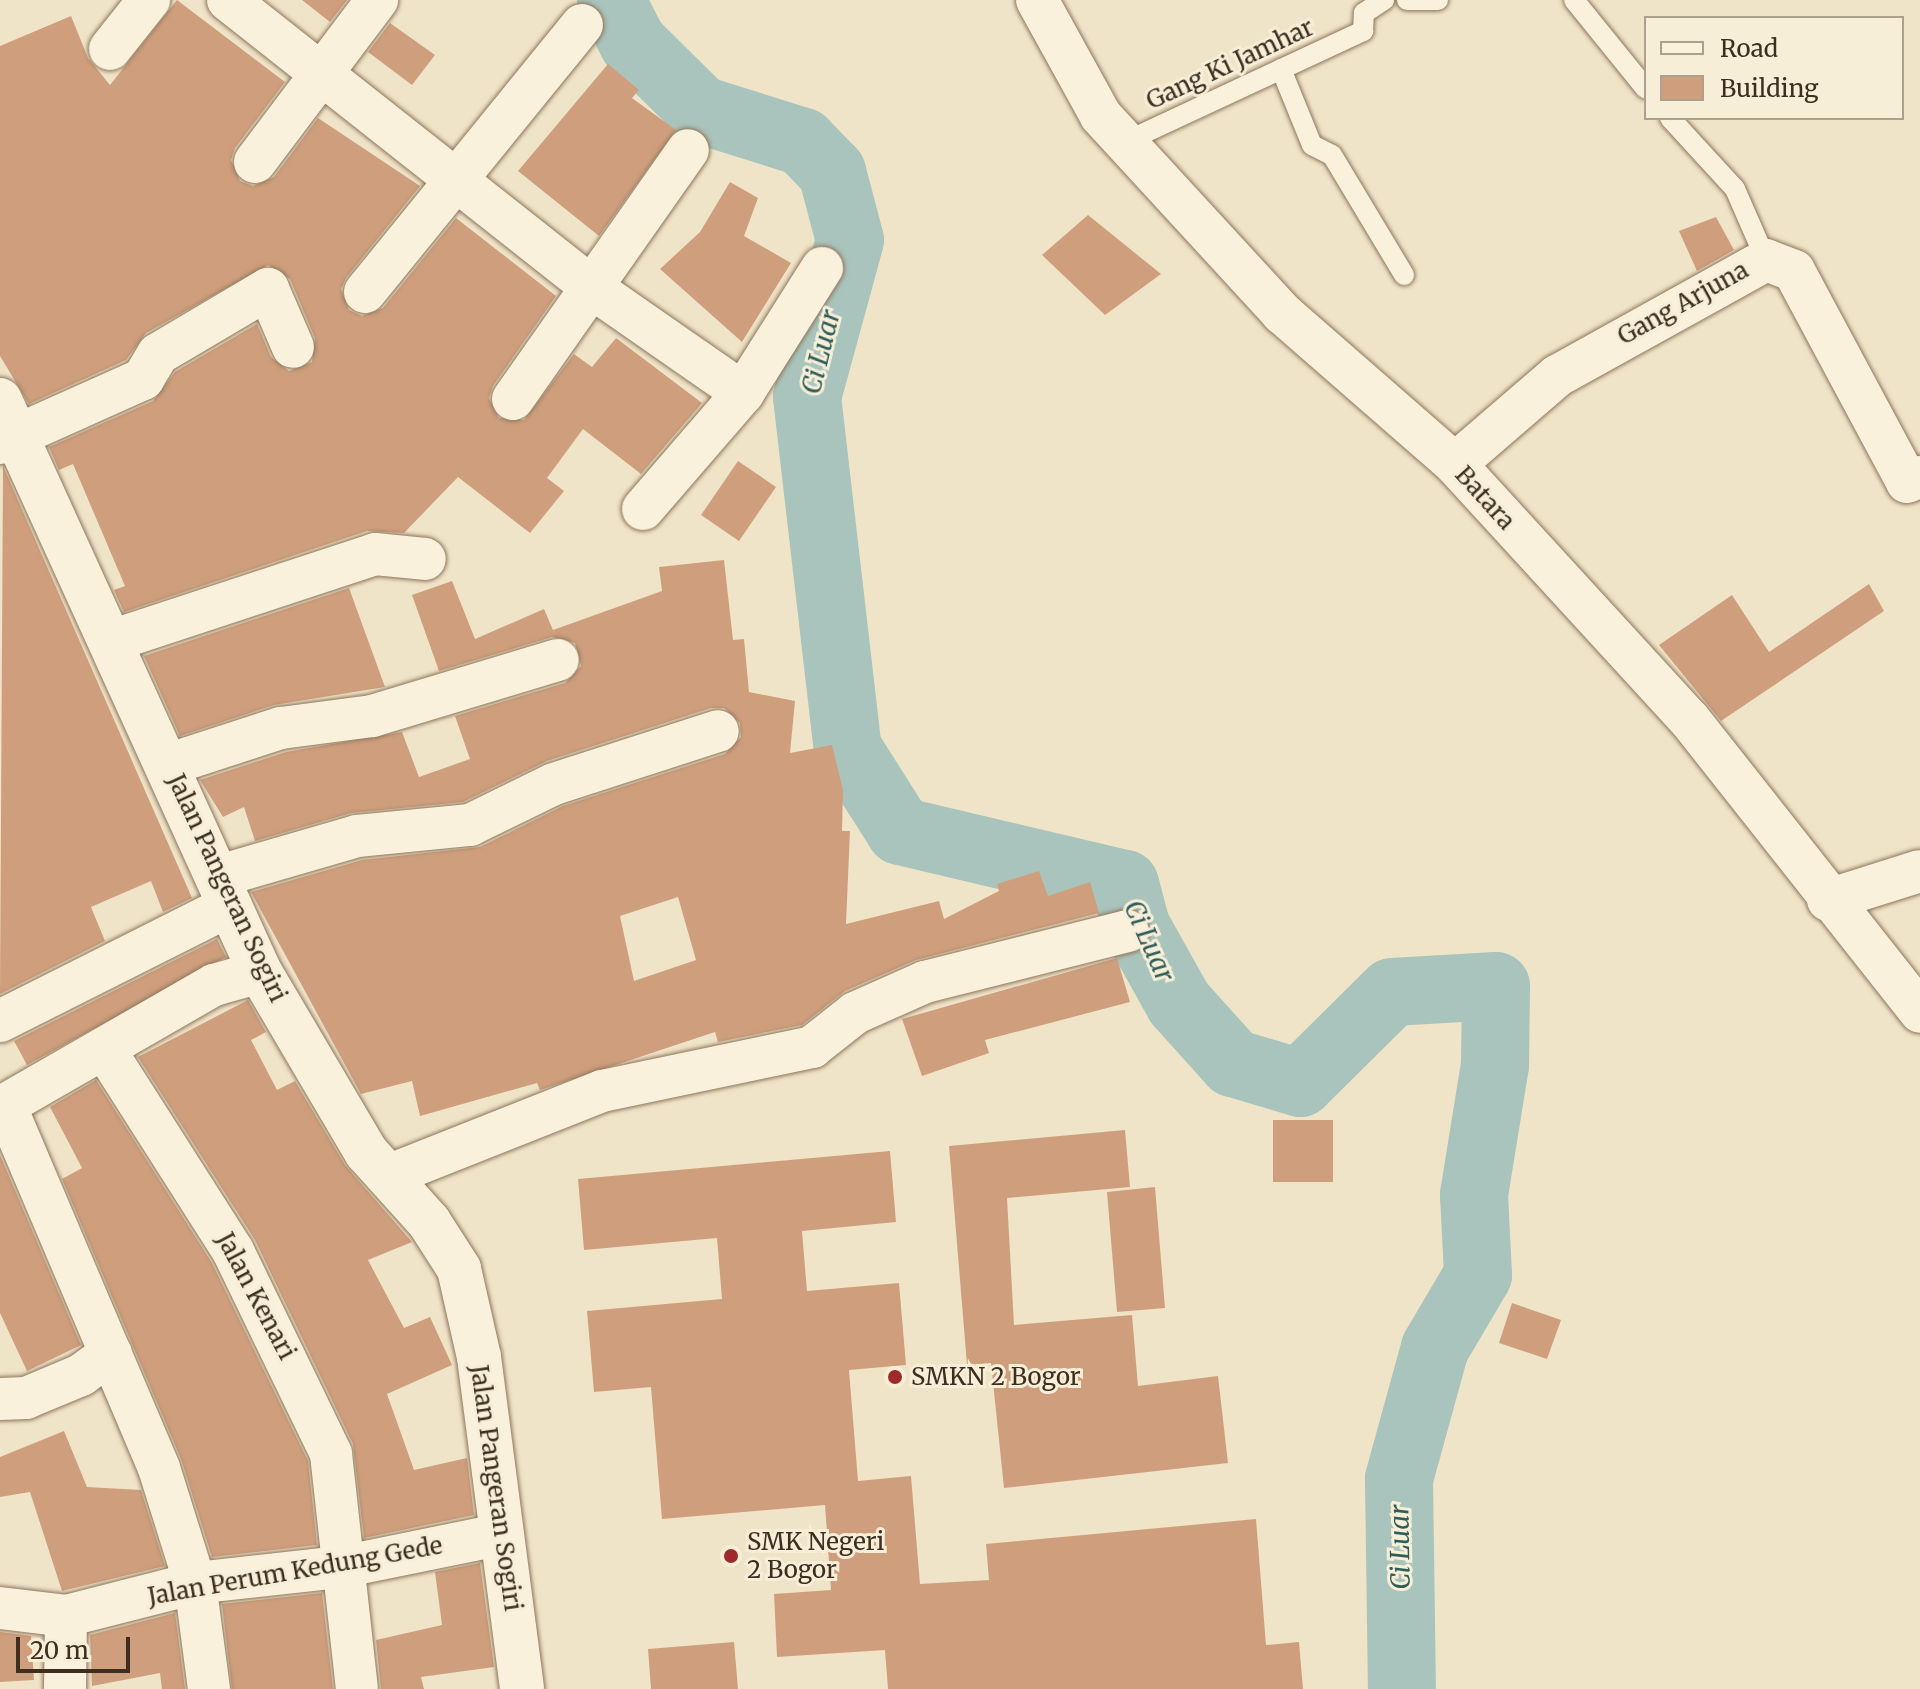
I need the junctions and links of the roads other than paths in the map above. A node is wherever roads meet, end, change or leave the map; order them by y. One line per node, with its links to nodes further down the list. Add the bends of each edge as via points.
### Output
1 (149, 0): 10 (street)
2 (228, 0): 12 (street)
3 (377, 0): 12 (street)
4 (1037, 0): 15 (street, Batara, via 1101,116)
5 (1384, 0): 11 (lane, Gang Ki Jamhar, via 1364,13 1363,31)
6 (1407, 0): 7 (lane)
7 (1438, 0)
8 (1574, 0): 13 (lane)
9 (582, 25): 18 (street)
10 (110, 49)
11 (1281, 69): 15 (lane, Gang Ki Jamhar); 21 (lane, via 1312,145 1332,155)
12 (319, 75): 17 (street); 18 (street)
13 (1644, 87)
14 (1672, 120): 19 (lane, via 1735,189)
15 (1125, 142): 28 (street, Batara, via 1282,313)
16 (688, 150): 22 (street)
17 (255, 162)
18 (461, 179): 22 (street); 23 (street)
19 (1766, 260): 28 (street, Gang Arjuna, via 1557,376); 29 (street, Gang Arjuna, via 1794,271 1907,482)
20 (822, 268): 25 (street)
21 (1404, 275)
22 (595, 290): 25 (street); 26 (street)
23 (365, 292)
24 (293, 347): 27 (street, via 268,289 158,354 143,379)
25 (743, 393): 30 (street)
26 (513, 399)
27 (5, 426): 32 (street, Jalan Pangeran Sogiri)
28 (1455, 464): 38 (street, Batara, via 1689,719)
29 (1920, 477)
30 (643, 509)
31 (425, 559): 32 (street, via 375,554)
32 (111, 641): 35 (street, Jalan Pangeran Sogiri)
33 (558, 660): 35 (street, via 372,716 281,728)
34 (718, 731): 37 (street, via 554,784 470,825 357,836)
35 (170, 764): 37 (street, Jalan Pangeran Sogiri)
36 (1920, 871): 38 (street)
37 (224, 891): 40 (street, Jalan Pangeran Sogiri); 42 (street)
38 (1828, 900): 41 (street, Batara)
39 (1128, 931): 44 (street, via 925,982 855,1013 812,1047 590,1095)
40 (260, 972): 43 (street, via 214,985); 44 (street, Jalan Pangeran Sogiri, via 366,1152)
41 (1920, 1012)
42 (0, 1021)
43 (105, 1050): 45 (street, via 5,1105); 48 (street, Jalan Kenari, via 191,1175 302,1384 331,1454)
44 (390, 1175): 47 (street, Jalan Pangeran Sogiri, via 459,1269)
45 (111, 1353): 46 (street, via 26,1398); 49 (street)
46 (0, 1399)
47 (503, 1534): 48 (street, Jalan Perum Kedung Gede); 55 (street, Jalan Pangeran Sogiri)
48 (341, 1567): 49 (street, Jalan Perum Kedung Gede); 54 (street, Jalan Kenari)
49 (195, 1583): 51 (street, Jalan Perum Kedung Gede); 53 (street)
50 (0, 1608): 51 (street)
51 (66, 1616): 52 (street)
52 (65, 1689)
53 (209, 1689)
54 (357, 1689)
55 (522, 1689)

